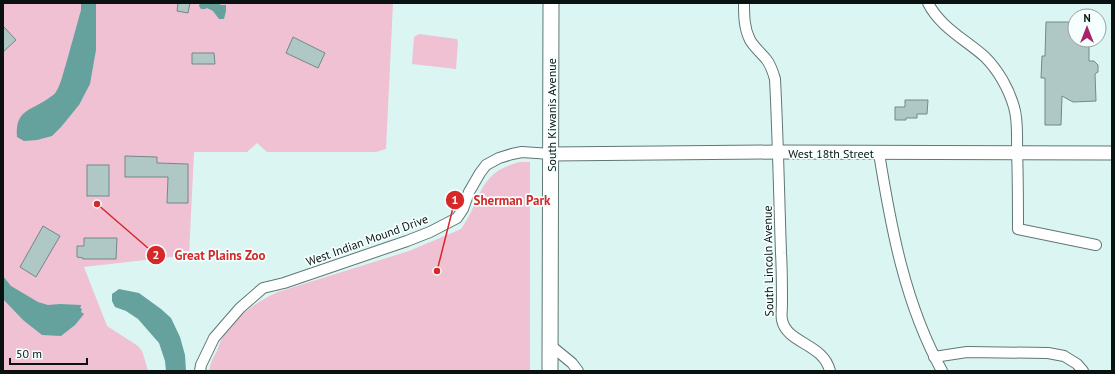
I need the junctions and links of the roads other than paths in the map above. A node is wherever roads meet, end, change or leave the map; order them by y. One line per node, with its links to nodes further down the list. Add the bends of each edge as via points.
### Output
1 (551, 3): 8 (main road, South Kiwanis Avenue)
2 (744, 3): 4 (street, South Lincoln Avenue, via 744,17 750,41 768,60 773,70)
3 (928, 3): 6 (street, via 940,21 984,57 1001,77 1014,107)
4 (778, 152): 5 (street, West 18th Street); 8 (street, West 18th Street); 15 (street, South Lincoln Avenue, via 782,320 788,332 823,356)
5 (879, 153): 6 (street, West 18th Street); 11 (street, via 900,262 916,313)
6 (1017, 153): 7 (street, West 18th Street); 9 (street, via 1018,228)
7 (1112, 153)
8 (550, 154): 10 (main road, South Kiwanis Avenue); 12 (street, West Indian Mound Drive, via 522,152 498,158 486,165 457,218 430,232 263,288 240,308 214,338)
9 (1096, 245)
10 (550, 345): 13 (main road, South Kiwanis Avenue); 14 (street)
11 (934, 357): 16 (street); 17 (street, via 966,352 1048,353 1064,356)
12 (200, 371)
13 (550, 371)
14 (578, 371)
15 (830, 371)
16 (942, 371)
17 (1083, 371)

